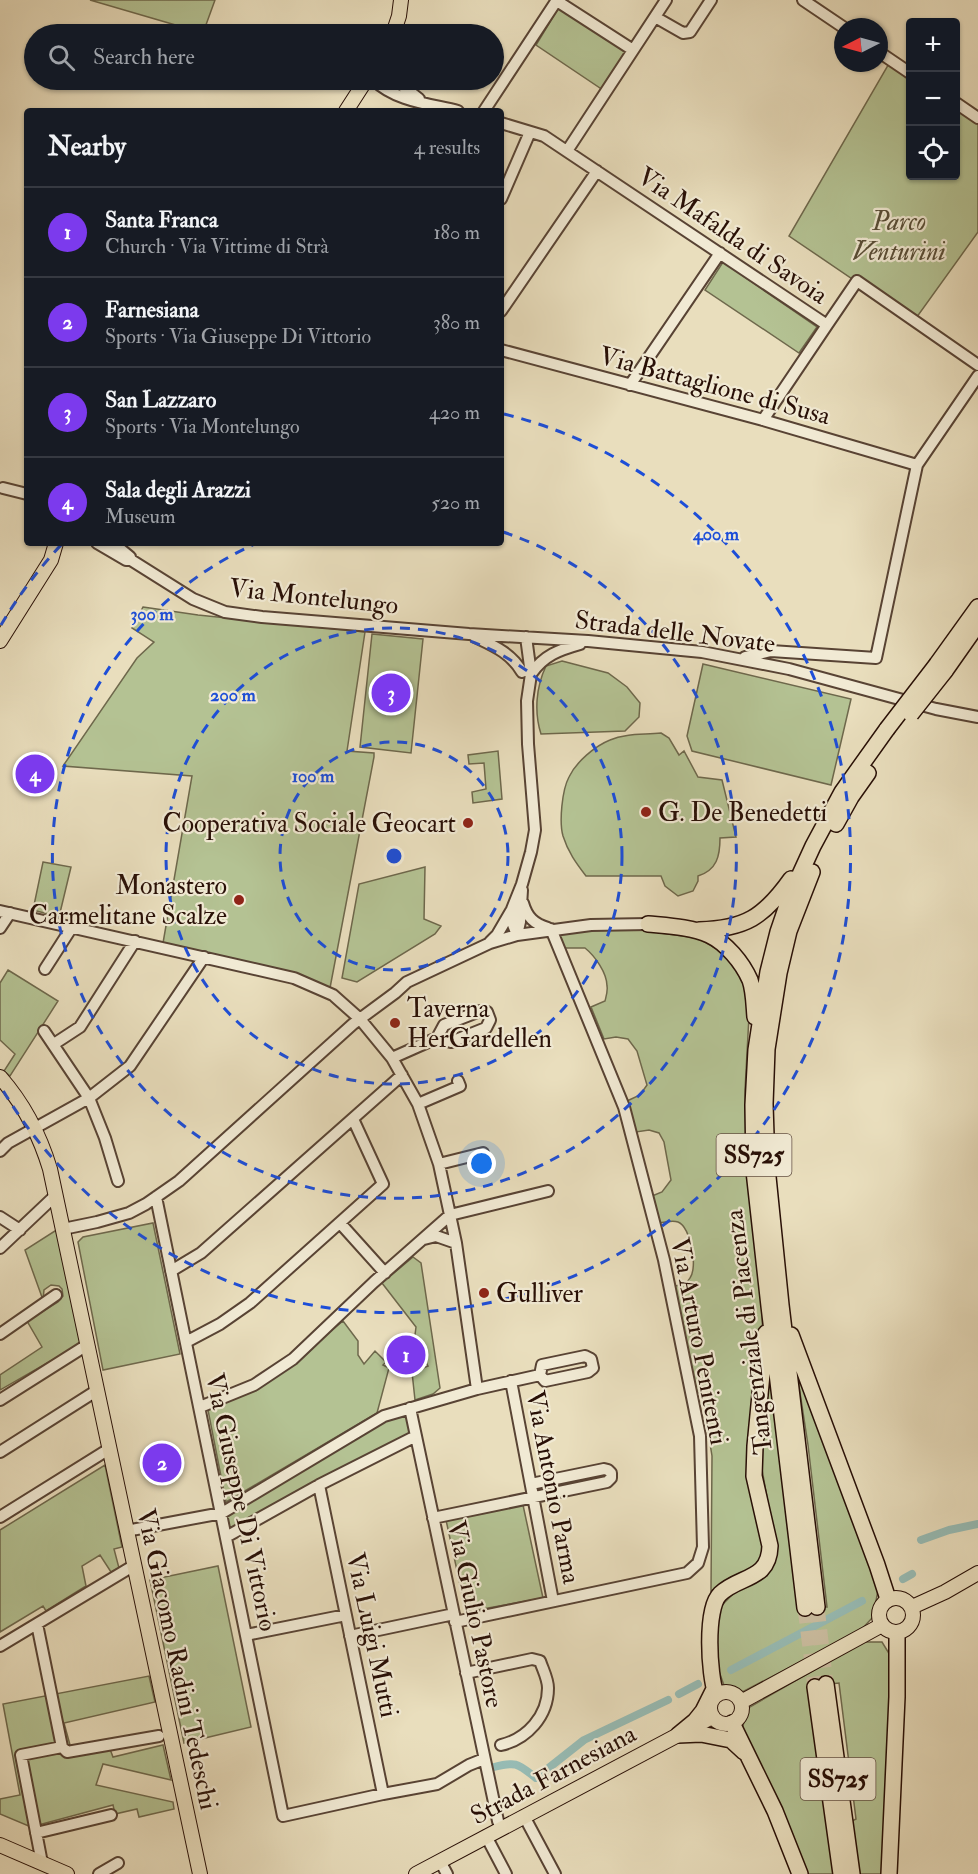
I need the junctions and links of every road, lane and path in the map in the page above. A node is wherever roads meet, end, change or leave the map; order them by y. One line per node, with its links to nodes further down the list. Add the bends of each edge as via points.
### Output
1 (401, 0): 7 (main road)
2 (409, 0): 7 (main road)
3 (557, 0): 11 (street); 14 (street)
4 (666, 0): 8 (street)
5 (711, 0): 8 (street, via 690,32 683,33)
6 (803, 0): 9 (street)
7 (399, 16): 10 (main road)
8 (655, 17): 11 (street)
9 (834, 21)
10 (396, 24)
11 (633, 50): 28 (street)
12 (888, 58): 13 (street)
13 (909, 72)
14 (504, 81)
15 (359, 90): 22 (main road)
16 (376, 90): 22 (street, via 360,92)
17 (386, 90): 20 (street)
18 (409, 90): 20 (street)
19 (498, 90): 24 (street)
20 (425, 102): 23 (street)
21 (960, 106): 25 (street)
22 (348, 107)
23 (447, 108)
24 (486, 108)
25 (978, 118)
26 (504, 124): 27 (street, Via Mafalda di Savoia)
27 (530, 132): 28 (street, Via Mafalda di Savoia); 30 (street)
28 (567, 151): 29 (street, Via Mafalda di Savoia)
29 (597, 171): 31 (street, Via Mafalda di Savoia); 32 (street)
30 (504, 192)
31 (720, 253): 33 (street, Via Mafalda di Savoia); 37 (street)
32 (504, 307)
33 (827, 325): 35 (street, Via Mafalda di Savoia, via 857,281); 38 (street)
34 (504, 351): 37 (street, Via Battaglione di Susa)
35 (978, 364)
36 (978, 376): 39 (street)
37 (630, 385): 38 (street, Via Battaglione di Susa)
38 (763, 420): 39 (street, Via Battaglione di Susa)
39 (917, 465): 53 (street, via 876,658 771,651)
40 (3, 488): 41 (street)
41 (24, 493)
42 (102, 546): 45 (street, Via Montelungo)
43 (117, 546): 45 (street, Via Montelungo)
44 (55, 548): 51 (main road)
45 (131, 560): 49 (street, Via Montelungo, via 193,599 225,612)
46 (978, 607): 54 (highway, Tangenziale di Piacenza / SS725)
47 (978, 624): 54 (highway, Tangenziale di Piacenza / SS725)
48 (978, 632): 54 (highway)
49 (469, 634): 50 (street, Strada delle Novate); 55 (street, via 509,655)
50 (526, 637): 52 (street, Strada delle Novate); 55 (street)
51 (0, 641)
52 (588, 641): 53 (street, Strada delle Novate); 55 (street, via 553,652)
53 (741, 658): 56 (street, Strada delle Novate)
54 (941, 668): 57 (highway, Tangenziale di Piacenza / SS725, bridge)
55 (526, 673): 59 (street, via 535,830)
56 (978, 717)
57 (892, 731): 58 (highway, Tangenziale di Piacenza / SS725, via 842,792); 104 (highway, Tangenziale di Piacenza / SS725, via 822,849 801,897 779,972 767,1049 765,1104)
58 (813, 846): 67 (highway, via 764,912 741,924); 77 (highway, Tangenziale di Piacenza / SS725, via 778,932)
59 (522, 884): 60 (street); 61 (street)
60 (522, 901): 66 (street, via 532,920); 68 (street)
61 (512, 909): 68 (street); 70 (street)
62 (5, 912): 64 (street); 65 (street)
63 (648, 924): 66 (street); 67 (highway)
64 (72, 927): 69 (street); 72 (street)
65 (0, 928)
66 (551, 929): 68 (street); 129 (street, Via Arturo Penitenti, via 624,1107 664,1260 700,1436 703,1547 698,1563 687,1574)
67 (693, 930): 77 (highway, via 710,935 728,948 750,981)
68 (517, 935): 70 (street)
69 (135, 941): 71 (street); 76 (street, via 80,1027)
70 (489, 942): 73 (street, via 407,982)
71 (204, 957): 73 (street, via 294,978 333,995); 82 (street, via 130,1066)
72 (45, 969)
73 (360, 1019): 78 (street); 92 (street, via 179,1182)
74 (44, 1031): 76 (street)
75 (437, 1038): 78 (street)
76 (54, 1044): 82 (street)
77 (756, 1050): 104 (highway, Tangenziale di Piacenza / SS725, via 754,1171)
78 (392, 1058): 79 (street)
79 (402, 1075): 83 (street); 84 (street)
80 (0, 1077): 85 (main road, Via Giacomo Radini Tedeschi)
81 (458, 1081): 83 (street, via 460,1086)
82 (89, 1098): 85 (street); 89 (street)
83 (418, 1104): 88 (street)
84 (352, 1119): 95 (street, via 383,1184); 101 (street, via 201,1253)
85 (33, 1129): 86 (street); 91 (main road, Via Giacomo Radini Tedeschi, via 46,1156)
86 (0, 1151)
87 (483, 1153): 88 (street)
88 (439, 1164): 93 (street)
89 (118, 1181)
90 (548, 1191): 93 (street)
91 (56, 1195): 96 (main road, Via Giacomo Radini Tedeschi); 97 (street)
92 (156, 1197): 96 (street, via 119,1216); 101 (street, Via Giuseppe Di Vittorio)
93 (450, 1215): 98 (street); 99 (street)
94 (0, 1217): 97 (street)
95 (340, 1223): 102 (street); 106 (street, via 250,1303)
96 (63, 1229): 107 (main road, Via Giacomo Radini Tedeschi)
97 (20, 1230): 100 (street)
98 (424, 1239): 99 (street, via 436,1236); 102 (street)
99 (456, 1243): 110 (street)
100 (0, 1248)
101 (171, 1271): 106 (street, Via Giuseppe Di Vittorio)
102 (385, 1273): 113 (street, via 293,1359 254,1385)
103 (56, 1295): 105 (street)
104 (775, 1305): 128 (highway, via 804,1372); 131 (highway, Tangenziale di Piacenza / SS725); 141 (highway, via 754,1446 754,1476 770,1558 753,1576 719,1595 712,1608 709,1625)
105 (0, 1334)
106 (186, 1342): 113 (street, Via Giuseppe Di Vittorio)
107 (87, 1345): 111 (main road, Via Giacomo Radini Tedeschi); 112 (street)
108 (540, 1375): 109 (street)
109 (511, 1381): 110 (street); 118 (street, Via Antonio Parma)
110 (477, 1389): 114 (street)
111 (96, 1391): 116 (main road, Via Giacomo Radini Tedeschi); 117 (street)
112 (0, 1400)
113 (200, 1407): 121 (street, Via Giuseppe Di Vittorio)
114 (410, 1408): 115 (street, Via Giulio Pastore); 121 (street, via 384,1416)
115 (416, 1436): 119 (street); 123 (street, Via Giulio Pastore)
116 (109, 1449): 122 (street); 124 (main road, Via Giacomo Radini Tedeschi)
117 (0, 1452)
118 (531, 1484): 120 (street, Via Antonio Parma); 120 (street, via 604,1469 611,1473 607,1482)
119 (320, 1485): 125 (street); 132 (street, Via Luigi Mutti)
120 (533, 1497): 123 (street); 129 (street, Via Antonio Parma)
121 (222, 1513): 124 (street); 125 (street, Via Giuseppe Di Vittorio)
122 (0, 1517)
123 (433, 1518): 133 (street, Via Giulio Pastore)
124 (126, 1531): 126 (main road, Via Giacomo Radini Tedeschi)
125 (226, 1537): 137 (street, Via Giuseppe Di Vittorio)
126 (133, 1566): 134 (street); 163 (main road, Via Giacomo Radini Tedeschi)
127 (978, 1573): 130 (main road)
128 (888, 1599): 130 (main road, via 906,1600); 135 (main road, via 878,1616)
129 (553, 1601): 133 (street, Via Arturo Penitenti)
130 (912, 1607): 136 (main road, via 912,1624)
131 (811, 1608)
132 (346, 1615): 137 (street); 138 (street, Via Luigi Mutti)
133 (454, 1618): 138 (street, Via Arturo Penitenti); 140 (street, Via Giulio Pastore)
134 (37, 1624): 139 (street); 148 (street)
135 (882, 1625): 136 (main road); 142 (main road)
136 (897, 1633): 171 (highway)
137 (246, 1635): 151 (street, Via Giuseppe Di Vittorio, via 283,1816)
138 (351, 1636): 151 (street, Via Luigi Mutti)
139 (0, 1646)
140 (466, 1673): 147 (street, via 532,1659 540,1661 548,1688 545,1708 533,1727); 150 (street, Via Giulio Pastore)
141 (715, 1691): 142 (main road, via 735,1694); 143 (main road, via 709,1705); 145 (highway, via 695,1721)
142 (741, 1702): 144 (main road, via 741,1714)
143 (712, 1717): 144 (main road, via 718,1722); 145 (main road, Strada Farnesiana)
144 (732, 1723): 149 (highway)
145 (678, 1735): 149 (highway, via 701,1734 731,1740); 153 (main road, Strada Farnesiana)
146 (159, 1736): 148 (street, via 68,1752)
147 (501, 1745)
148 (62, 1747): 155 (street, via 21,1755)
149 (748, 1756): 168 (highway)
150 (484, 1759): 151 (street, via 437,1784); 154 (street, Via Giulio Pastore)
151 (382, 1794)
152 (111, 1815): 155 (street)
153 (524, 1816): 154 (main road, Strada Farnesiana); 167 (street)
154 (501, 1828): 156 (main road, Strada Farnesiana)
155 (36, 1833): 159 (street)
156 (486, 1836): 158 (main road, Strada Farnesiana); 166 (street)
157 (0, 1845): 159 (main road)
158 (440, 1861): 164 (main road, Strada Farnesiana); 165 (street)
159 (42, 1863): 161 (main road)
160 (118, 1863): 162 (street)
161 (67, 1874)
162 (99, 1874)
163 (200, 1874)
164 (416, 1874)
165 (447, 1874)
166 (506, 1874)
167 (555, 1874)
168 (801, 1874)
169 (841, 1874): 170 (highway, SS725, via 821,1685)
170 (852, 1874)
171 (890, 1874)

